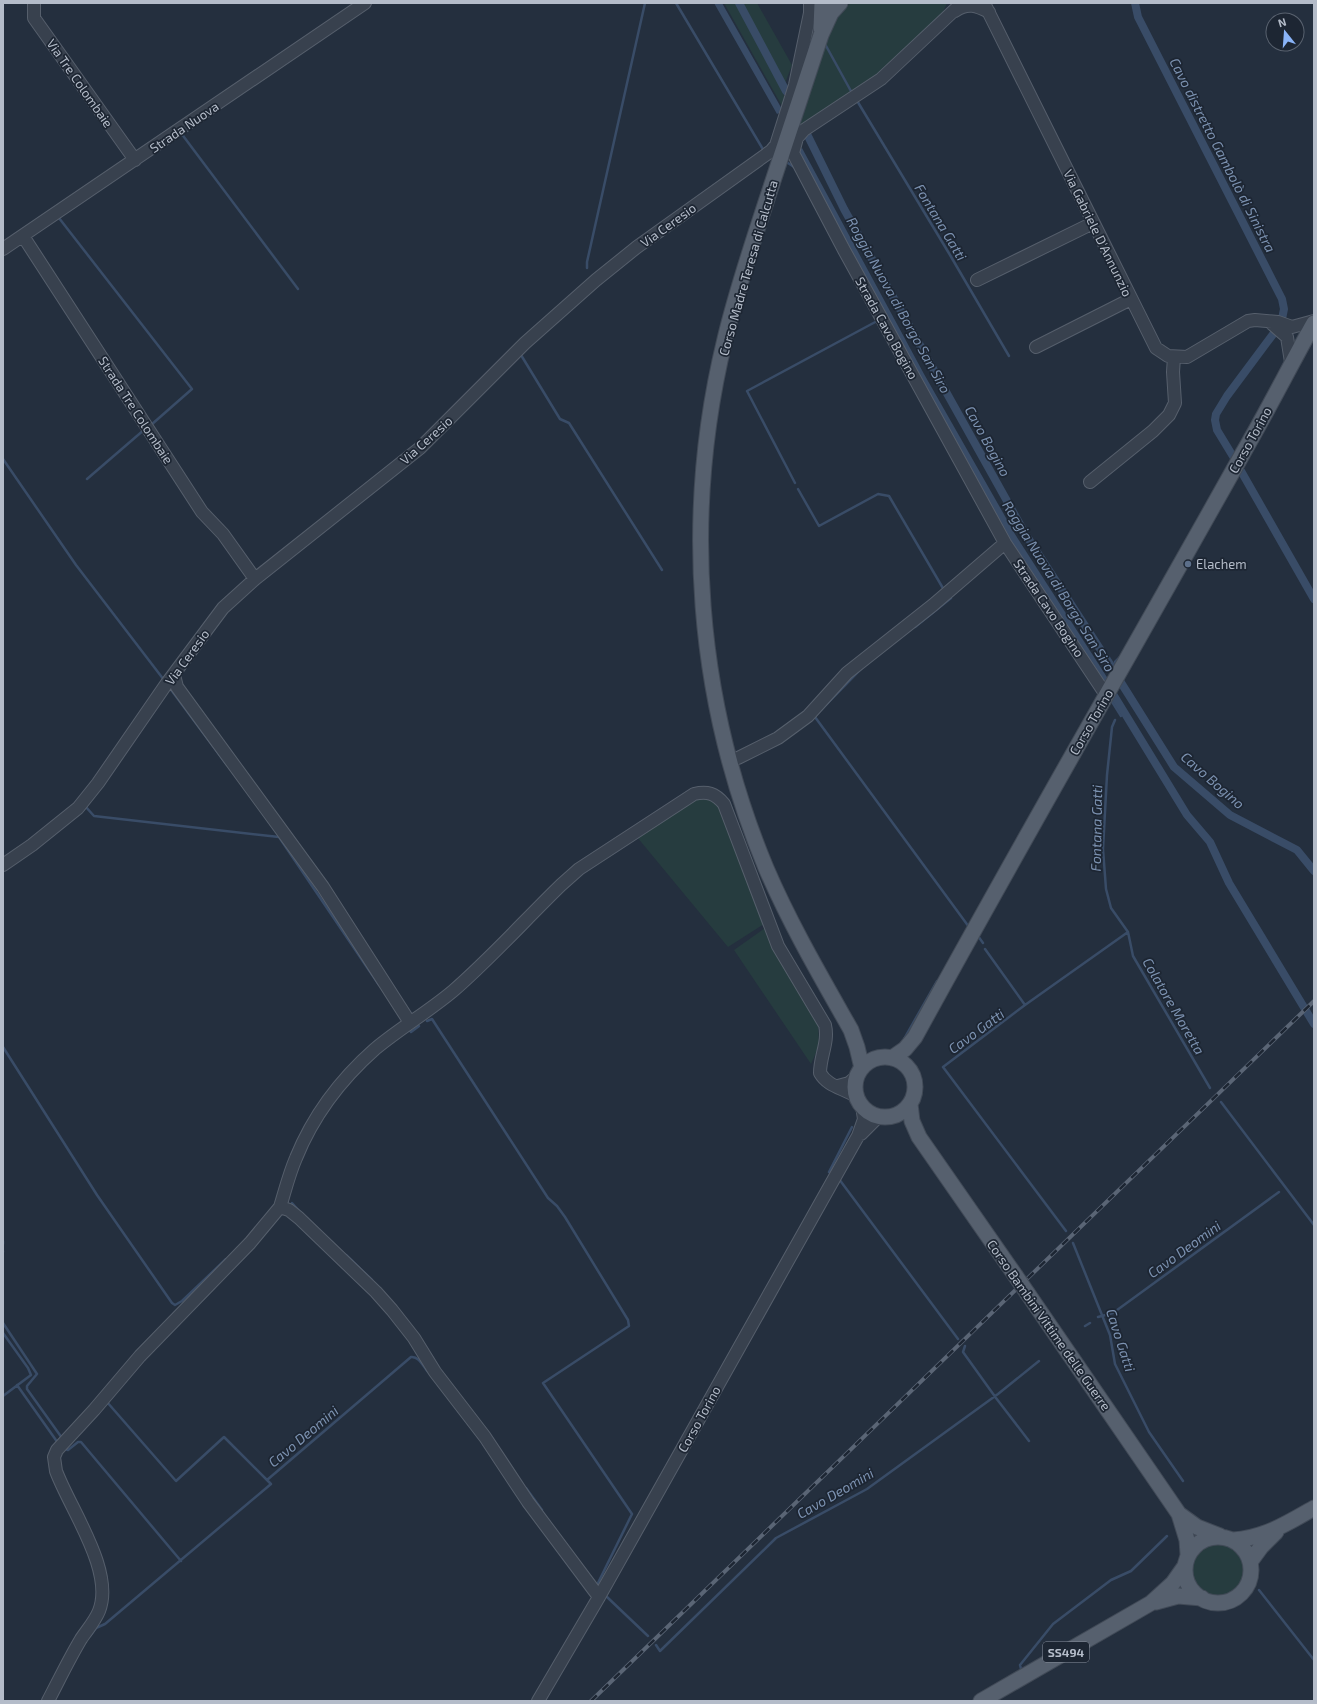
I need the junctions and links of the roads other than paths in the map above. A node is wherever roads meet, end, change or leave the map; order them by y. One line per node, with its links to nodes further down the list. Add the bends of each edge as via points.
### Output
1 (34, 3): 10 (street, Via Tre Colombaie, via 34,18)
2 (365, 3): 10 (street, Strada Nuova)
3 (810, 3): 24 (street, Via Ceresio, via 795,85 776,145 771,151 637,247 596,280 525,343 420,448)
4 (822, 3): 9 (main road, Corso Madre Teresa di Calcutta)
5 (840, 3): 9 (main road, Corso Madre Teresa di Calcutta, via 831,13)
6 (962, 3): 8 (street, Strada Cavo Bogino)
7 (987, 6): 8 (street); 11 (street, Via Gabriele D'Annunzio)
8 (952, 8): 23 (street, Strada Cavo Bogino, via 881,79 804,130 797,138 793,152)
9 (821, 35): 30 (main road, Corso Madre Teresa di Calcutta, via 724,339 704,455 700,552 702,609 707,650 713,690 731,767 766,868 788,917)
10 (135, 160): 12 (street, Strada Nuova)
11 (1093, 223): 14 (street); 15 (street, Via Gabriele D'Annunzio)
12 (23, 236): 13 (street, Strada Nuova); 24 (street, Strada Tre Colombaie, via 202,512 223,534)
13 (3, 249)
14 (977, 280)
15 (1131, 299): 19 (street); 20 (street, Via Gabriele D'Annunzio, via 1156,348)
16 (1314, 322): 17 (street); 18 (main road, Corso Torino)
17 (1289, 332): 18 (street); 20 (street, via 1271,323 1255,320 1187,357); 21 (street)
18 (1303, 341): 21 (main road, Corso Torino)
19 (1036, 347)
20 (1174, 357): 22 (street, via 1176,403 1169,415)
21 (1291, 362): 26 (main road, Corso Torino, via 1244,452)
22 (1090, 482)
23 (1005, 543): 26 (street, Strada Cavo Bogino); 27 (street, via 847,674 808,716 778,738)
24 (255, 579): 25 (street, Via Ceresio, via 223,608)
25 (174, 675): 28 (street, Via Ceresio, via 78,808 32,846); 29 (street, via 177,687 324,887)
26 (1109, 691): 31 (main road, Corso Torino)
27 (738, 758)
28 (3, 865)
29 (410, 1021): 35 (street, via 452,991 579,869 694,794 710,793 718,796 724,804 778,946 822,1018 827,1032 820,1073 828,1083); 41 (street, via 375,1050 333,1093 309,1130 295,1159)
30 (851, 1030): 32 (main road, via 866,1046); 34 (main road, via 858,1047)
31 (914, 1037): 32 (main road, Corso Torino, via 905,1049); 33 (main road, Corso Torino, via 910,1053)
32 (887, 1058): 33 (main road, via 903,1063); 34 (main road, via 871,1061)
33 (910, 1071): 37 (main road, via 915,1088)
34 (859, 1072): 35 (street, via 849,1083); 36 (main road, via 855,1087)
35 (838, 1086): 36 (street)
36 (859, 1102): 38 (main road, via 870,1113); 39 (street, Corso Torino, via 864,1119)
37 (910, 1104): 38 (main road, via 901,1112); 40 (main road, via 912,1121)
38 (884, 1116): 39 (street, Corso Torino); 40 (main road, via 904,1125)
39 (858, 1136): 48 (street, Corso Torino)
40 (919, 1137): 43 (main road, Corso Bambini Vittime delle Guerre, bridge)
41 (280, 1207): 48 (street, via 299,1218 392,1310 485,1437 528,1502); 51 (street, via 250,1243 140,1356 57,1450 54,1458 56,1471 92,1547 101,1573 103,1592 99,1611)
42 (1314, 1508): 44 (main road)
43 (1179, 1514): 45 (main road, Corso Bambini Vittime delle Guerre, via 1197,1527); 46 (main road, Corso Bambini Vittime delle Guerre, via 1187,1540)
44 (1283, 1526): 45 (main road, via 1256,1537); 47 (main road, via 1261,1546)
45 (1227, 1539): 46 (main road, via 1213,1537 1202,1540); 47 (main road, via 1244,1549)
46 (1187, 1560): 49 (main road, via 1186,1579); 50 (main road, SS494, via 1173,1584)
47 (1250, 1562): 49 (main road, via 1249,1580 1233,1599 1214,1602)
48 (599, 1596): 52 (street, Corso Torino)
49 (1202, 1598): 50 (main road, SS494, via 1178,1596)
50 (1151, 1603): 53 (main road, SS494)
51 (48, 1701)
52 (538, 1701)
53 (981, 1701)

